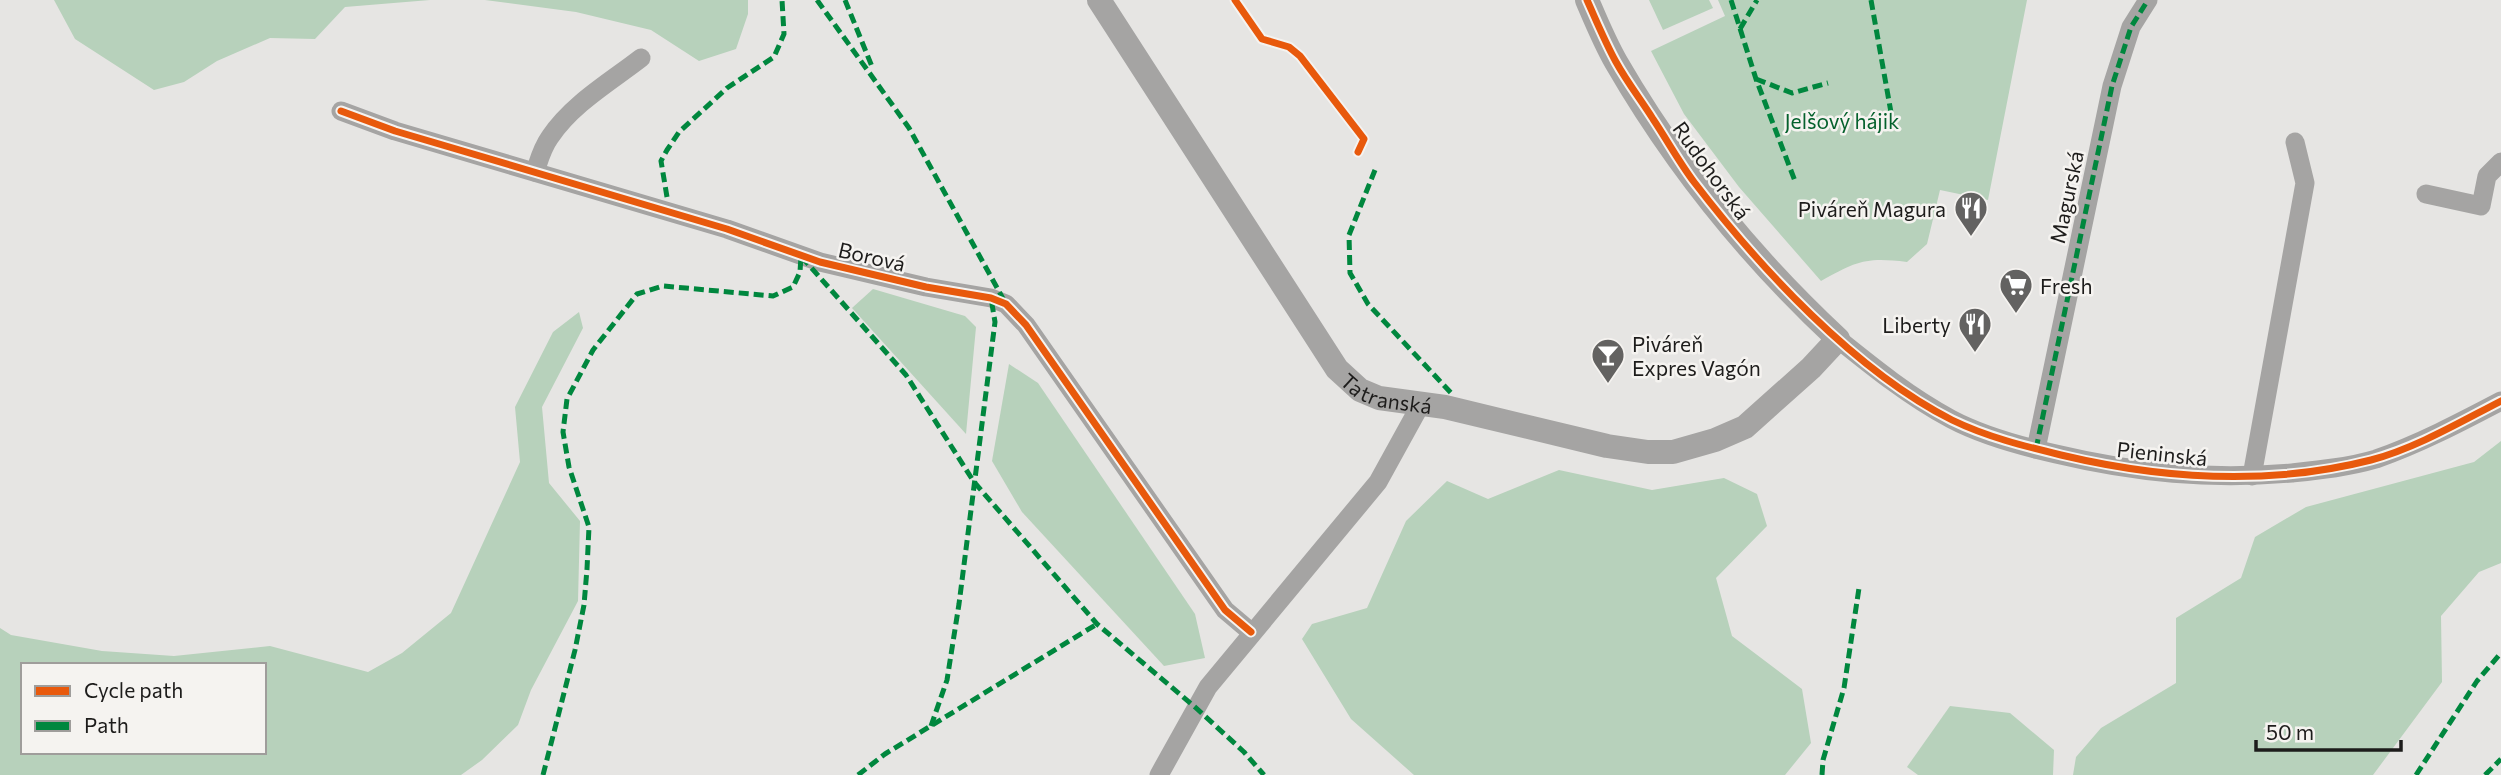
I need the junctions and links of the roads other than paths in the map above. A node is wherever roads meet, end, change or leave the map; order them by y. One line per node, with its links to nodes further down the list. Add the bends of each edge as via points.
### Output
1 (1099, 0): 12 (street, Tatranská, via 1337,369 1360,390 1379,398)
2 (1587, 0): 10 (street, Rudohorská, via 1616,62 1693,180 1756,256)
3 (2148, 0): 13 (street, Magurská, via 2130,27 2112,86)
4 (641, 58): 8 (street, via 570,112 542,149)
5 (341, 111): 8 (street, Borová)
6 (2295, 142): 14 (street, via 2305,183)
7 (2501, 162): 9 (street, via 2487,176 2481,206)
8 (535, 173): 15 (street, Borová, via 727,229 820,262 1006,304 1026,325 1225,610)
9 (2426, 194)
10 (1838, 339): 12 (street, Tatranská, via 1745,427 1673,452 1607,446); 13 (street, Pieninská, via 1907,393 1953,420)
11 (2501, 401): 14 (street, Pieninská, via 2375,459 2328,470)
12 (1421, 404): 15 (street, via 1378,482)
13 (2036, 449): 14 (street, Pieninská, via 2141,472)
14 (2252, 477)
15 (1251, 632): 16 (street, via 1208,687)
16 (1160, 775)

